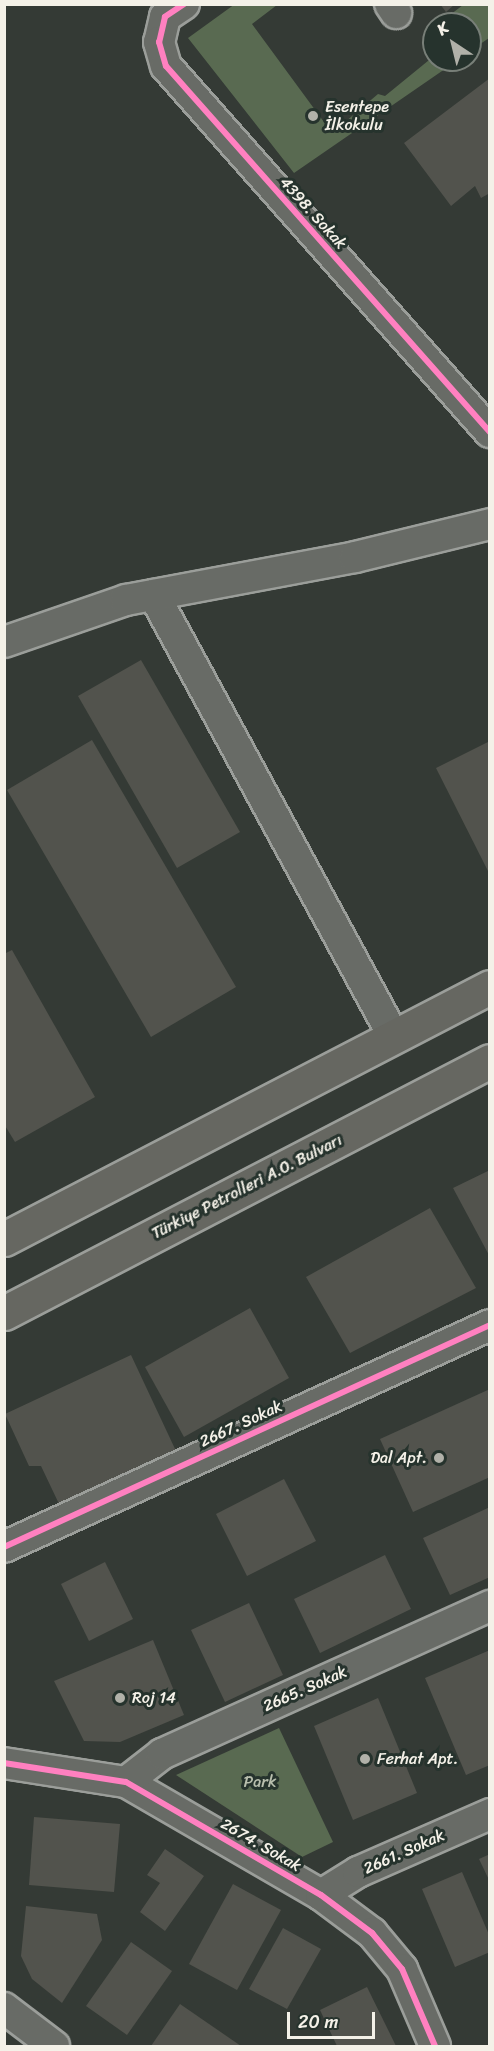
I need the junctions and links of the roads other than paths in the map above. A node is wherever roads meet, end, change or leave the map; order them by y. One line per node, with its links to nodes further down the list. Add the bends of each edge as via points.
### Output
1 (169, 9): 2 (street, 4398. Sokak, via 159,42 166,66)
2 (489, 432)
3 (489, 524): 4 (street, via 355,556)
4 (154, 595): 5 (street, via 126,600); 7 (street)
5 (4, 642)
6 (489, 987): 7 (highway)
7 (394, 1037): 9 (highway)
8 (489, 1061): 10 (highway, Türkiye Petrolleri A.O. Bulvarı)
9 (4, 1239)
10 (4, 1313)
11 (489, 1325): 12 (street, 2667. Sokak)
12 (4, 1547)
13 (489, 1606): 15 (street, 2665. Sokak, via 162,1754)
14 (4, 1763): 15 (street, 2674. Sokak)
15 (126, 1782): 17 (street, 2674. Sokak)
16 (489, 1814): 17 (street, 2661. Sokak, via 358,1872)
17 (321, 1895): 20 (street, 2674. Sokak, via 372,1933 402,1969)
18 (4, 2008): 19 (street)
19 (54, 2046)
20 (435, 2046)

